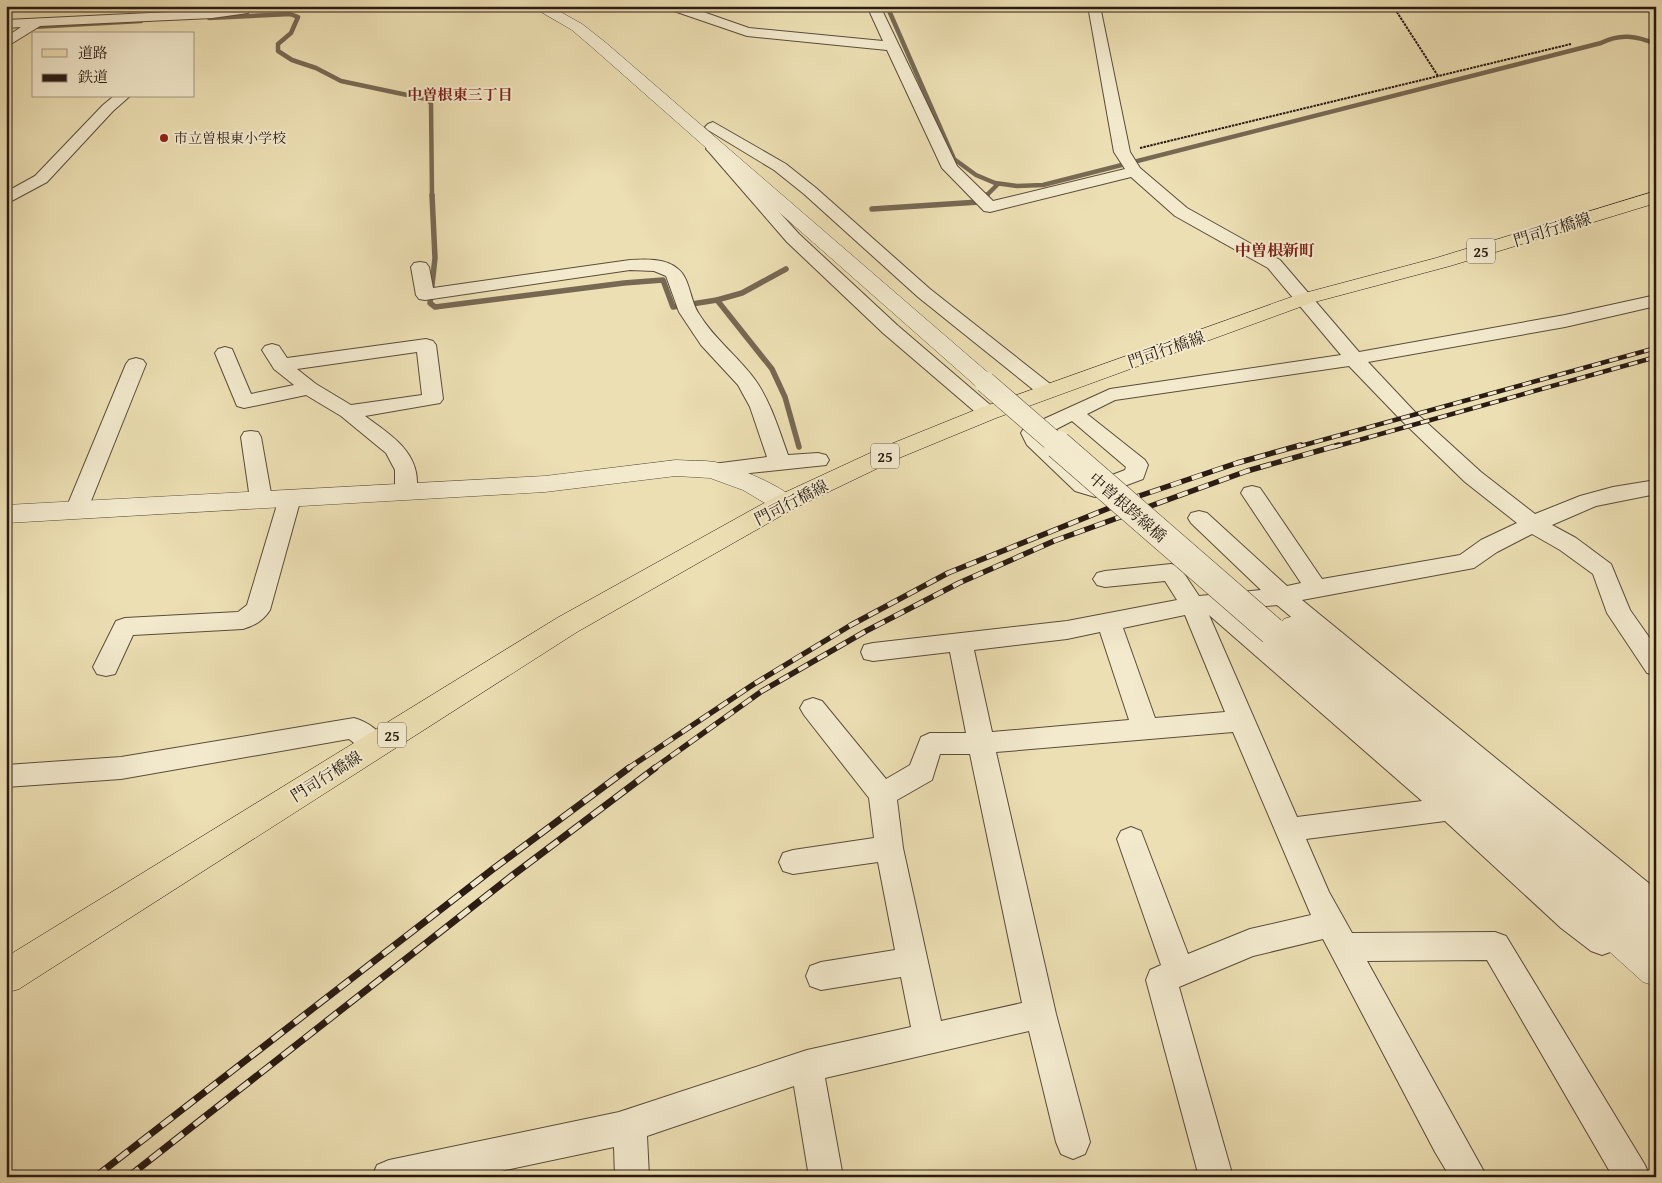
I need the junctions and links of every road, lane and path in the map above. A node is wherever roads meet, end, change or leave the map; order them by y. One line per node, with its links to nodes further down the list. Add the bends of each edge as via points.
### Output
1 (54, 6): 10 (street)
2 (246, 6): 10 (street, via 243,10 207,19)
3 (538, 6): 16 (street, via 577,27)
4 (558, 6): 16 (street, via 608,38)
5 (673, 6): 13 (street, via 747,32)
6 (873, 6): 13 (street)
7 (1094, 6): 17 (street)
8 (1393, 6): 14 (path)
9 (6, 24): 10 (street)
10 (34, 25): 11 (street)
11 (6, 43)
12 (1571, 44): 14 (path)
13 (892, 46): 17 (street, via 950,168 990,207)
14 (1438, 76): 17 (path)
15 (120, 98): 18 (street)
16 (705, 129): 29 (street, via 780,167 924,293); 31 (street, via 793,238); 50 (street, 中曽根跨線橋, bridge, via 993,379)
17 (1129, 162): 23 (street, via 1181,212 1274,264)
18 (41, 178): 19 (street); 21 (street)
19 (6, 180)
20 (1656, 197): 23 (main road, 門司行橋線 / 25, via 1443,262)
21 (6, 199)
22 (420, 267): 35 (street, via 424,295 646,264 671,271 686,305 708,341 747,383 760,407)
23 (1304, 300): 26 (street); 29 (main road, 門司行橋線 / 25)
24 (1654, 302): 26 (street)
25 (225, 353): 28 (street, via 244,402)
26 (1354, 359): 32 (street, via 1110,395); 46 (street, via 1473,477)
27 (136, 364): 43 (street)
28 (309, 388): 30 (street); 30 (street, via 276,357 426,345 433,399)
29 (1047, 391): 31 (main road, 門司行橋線 / 25)
30 (348, 412): 38 (street, via 395,449 406,470)
31 (988, 413): 42 (main road, 門司行橋線 / 25, via 890,453)
32 (1074, 413): 32 (street, via 1030,434 1083,486 1095,490 1135,474 1137,465)
33 (251, 436): 41 (street)
34 (818, 460): 35 (street)
35 (780, 462): 36 (street)
36 (713, 470): 38 (street, via 676,468 545,484); 42 (street, via 752,484)
37 (1656, 487): 46 (street, via 1588,500)
38 (406, 492): 40 (street)
39 (1252, 493): 48 (street)
40 (290, 498): 41 (street); 55 (street, via 258,610 243,620 125,627)
41 (261, 499): 43 (street)
42 (784, 503): 60 (main road, 門司行橋線 / 25, via 567,625)
43 (76, 511): 44 (street)
44 (6, 514)
45 (1199, 518): 50 (street)
46 (1534, 524): 48 (street, via 1489,546 1466,562); 54 (street, via 1603,570 1619,613)
47 (1105, 579): 49 (street, via 1171,572)
48 (1316, 588): 50 (street)
49 (1202, 604): 50 (street); 51 (street); 57 (street, via 1214,652); 63 (street)
50 (1281, 616): 68 (street); 69 (street); 72 (street)
51 (1109, 622): 52 (street); 58 (street)
52 (960, 642): 53 (street); 59 (street)
53 (873, 652)
54 (1656, 666)
55 (106, 667)
56 (813, 708): 62 (street)
57 (1241, 721): 58 (street); 64 (street)
58 (1145, 728): 59 (street)
59 (981, 743): 62 (street, via 930,744 922,772); 77 (street)
60 (375, 745): 61 (street, via 354,728 121,768); 75 (main road, 門司行橋線 / 25)
61 (6, 776)
62 (882, 795): 66 (street)
63 (1450, 809): 64 (street); 76 (street, via 1572,919)
64 (1288, 830): 70 (street)
65 (1131, 839): 73 (street)
66 (889, 848): 67 (street); 71 (street)
67 (793, 862)
68 (1656, 907)
69 (1656, 930)
70 (1337, 936): 73 (street, via 1250,944); 86 (street); 87 (street, via 1495,946)
71 (913, 961): 74 (street); 78 (street)
72 (1656, 970)
73 (1179, 973): 85 (street, via 1161,980)
74 (822, 976)
75 (6, 977)
76 (1656, 981)
77 (1040, 1014): 78 (street); 81 (street)
78 (929, 1038): 79 (street)
79 (807, 1066): 80 (street); 84 (street)
80 (630, 1125): 82 (street); 83 (street)
81 (1073, 1142)
82 (389, 1177)
83 (632, 1177)
84 (826, 1177)
85 (1216, 1177)
86 (1470, 1177)
87 (1632, 1177)

